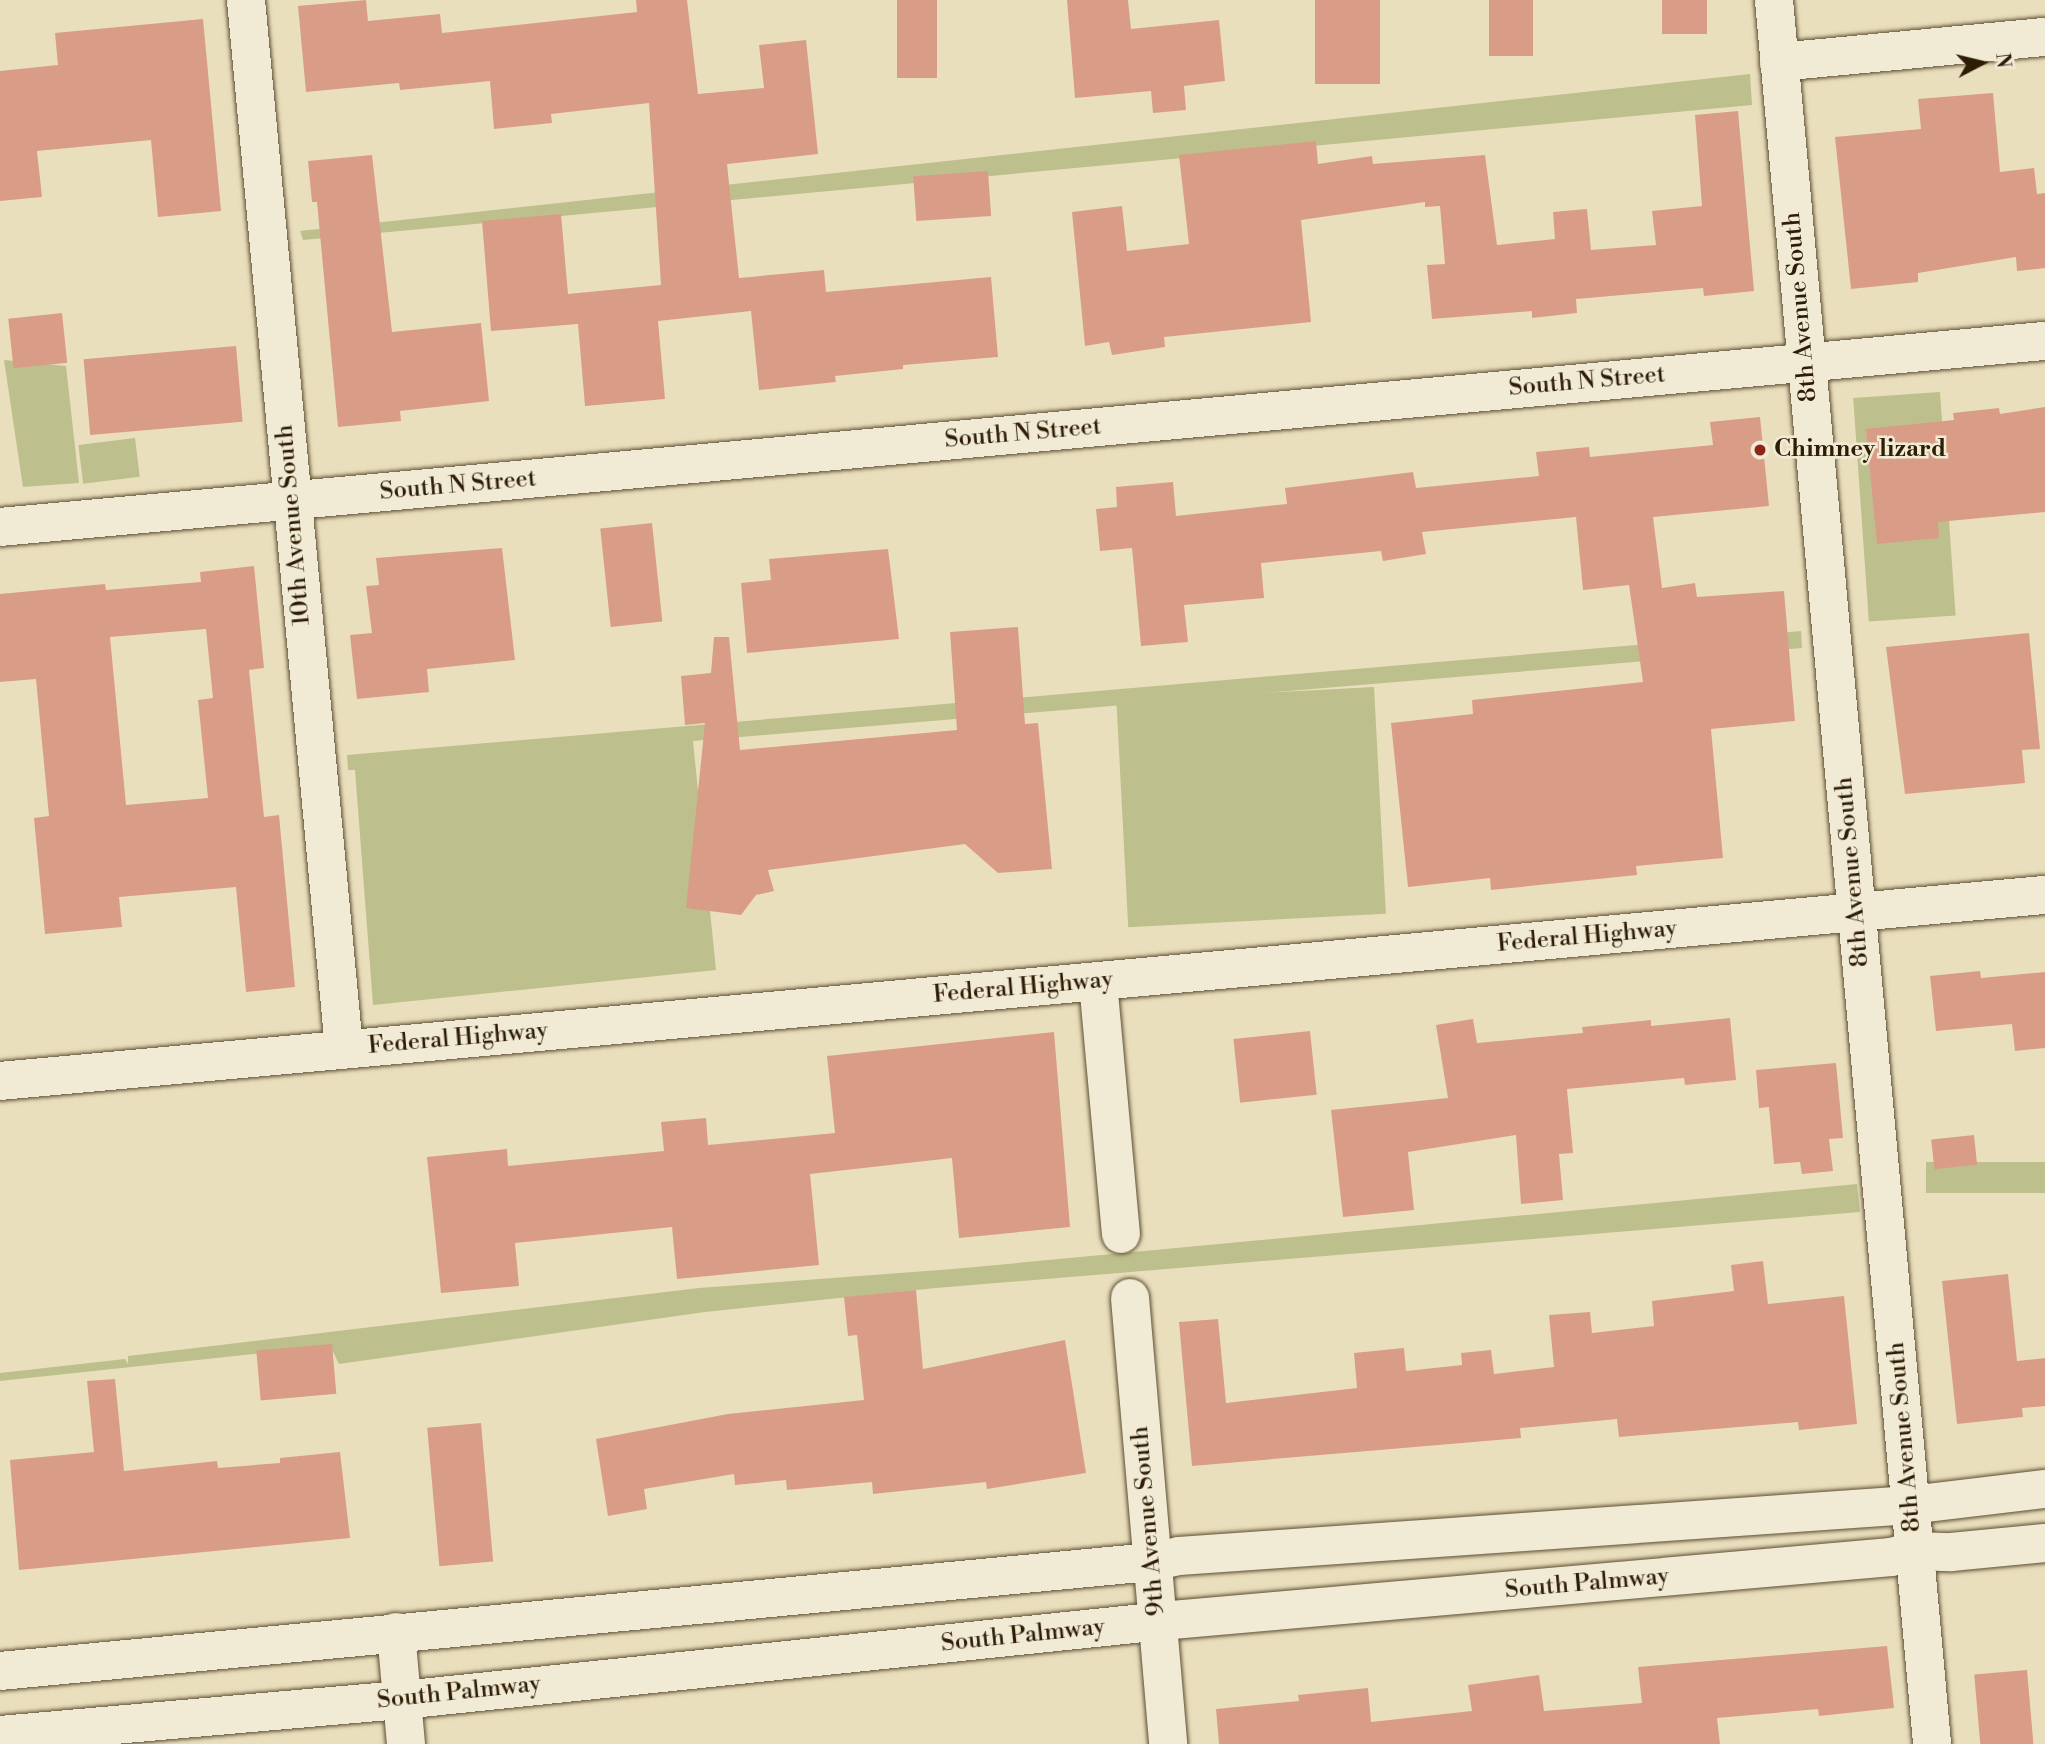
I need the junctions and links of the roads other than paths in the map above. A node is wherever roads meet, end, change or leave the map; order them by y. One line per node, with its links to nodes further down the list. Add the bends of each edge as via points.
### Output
1 (246, 0): 7 (street, 10th Avenue South)
2 (1774, 0): 4 (street, 8th Avenue South)
3 (2045, 37): 4 (street)
4 (1779, 62): 6 (street, 8th Avenue South)
5 (2045, 341): 6 (street, South N Street)
6 (1806, 363): 7 (street, South N Street); 10 (street, 8th Avenue South)
7 (291, 501): 8 (street, South N Street); 12 (street, 10th Avenue South)
8 (0, 527)
9 (2045, 895): 10 (street, Federal Highway)
10 (1857, 912): 11 (street, Federal Highway); 17 (street, 8th Avenue South)
11 (1098, 982): 12 (street, Federal Highway); 14 (street)
12 (344, 1049): 13 (street, Federal Highway)
13 (0, 1081)
14 (1121, 1234)
15 (1130, 1298): 20 (street, 9th Avenue South)
16 (2045, 1489): 17 (street)
17 (1910, 1505): 19 (street, 8th Avenue South); 20 (street, via 1220,1552)
18 (2045, 1543): 19 (street, South Palmway, via 1951,1552)
19 (1915, 1550): 21 (street, South Palmway, via 1891,1557); 28 (street, 8th Avenue South)
20 (1151, 1562): 21 (street, 9th Avenue South); 22 (street)
21 (1157, 1622): 24 (street, South Palmway); 27 (street, 9th Avenue South)
22 (396, 1632): 23 (street); 24 (street)
23 (0, 1671)
24 (402, 1700): 25 (street, South Palmway); 26 (street)
25 (0, 1735)
26 (406, 1744)
27 (1168, 1744)
28 (1932, 1744)

